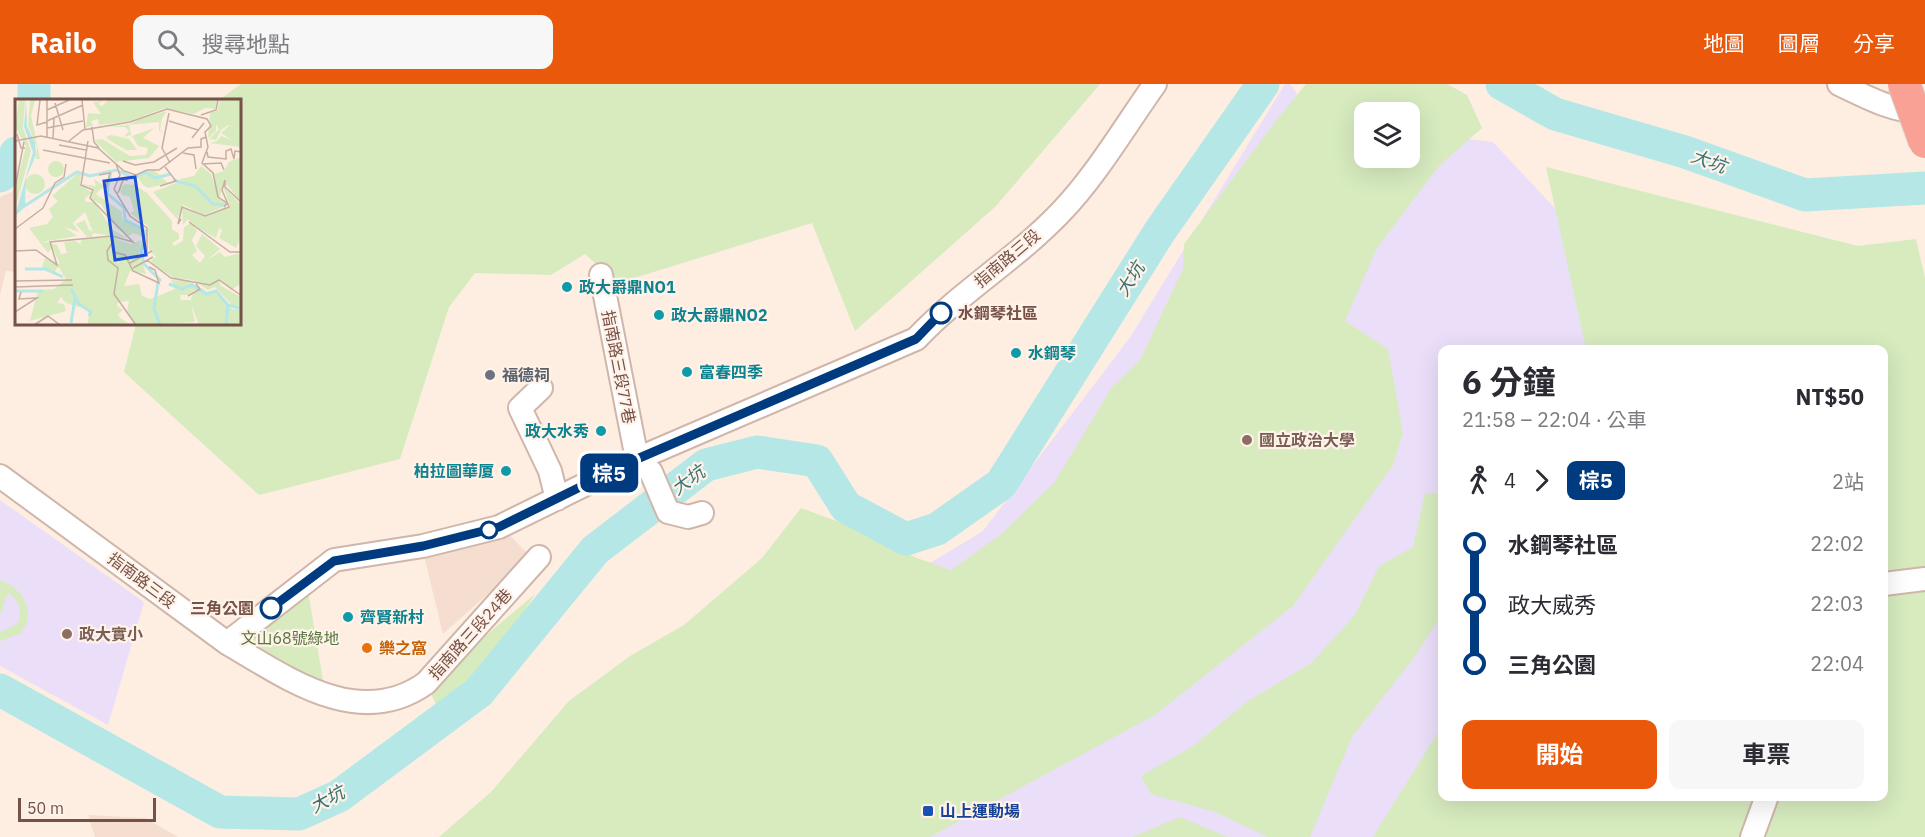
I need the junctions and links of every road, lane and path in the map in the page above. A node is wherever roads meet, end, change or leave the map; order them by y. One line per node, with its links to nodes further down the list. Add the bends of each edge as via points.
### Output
1 (1155, 84): 8 (street, 指南路三段, via 1061,212 1025,246 942,311 916,339)
2 (1839, 84): 4 (street, via 1885,107)
3 (1904, 84): 5 (highway, bridge)
4 (1925, 113)
5 (1925, 142)
6 (602, 274): 8 (street, 指南路三段77巷)
7 (541, 388): 10 (street, via 520,408 550,471)
8 (644, 465): 10 (street, 指南路三段); 11 (street, 指南路三段77巷, via 668,512 688,517)
9 (0, 476): 15 (street, 指南路三段)
10 (557, 499): 15 (street, 指南路三段, via 468,537 334,561)
11 (702, 513)
12 (539, 557): 15 (street, 指南路三段24巷, via 426,683 390,702 368,704 305,687)
13 (1925, 579): 14 (street)
14 (1888, 584)
15 (227, 643)
16 (1765, 801): 17 (street)
17 (1752, 837)

